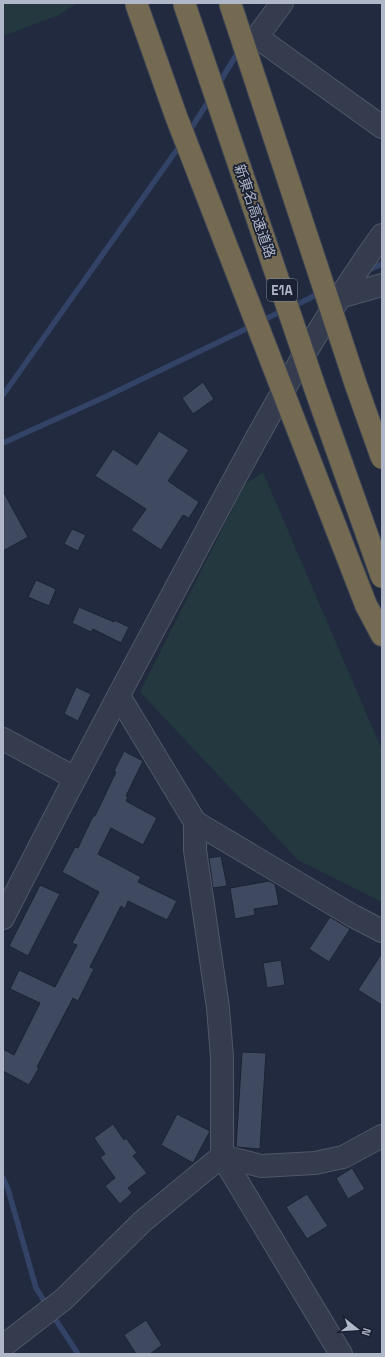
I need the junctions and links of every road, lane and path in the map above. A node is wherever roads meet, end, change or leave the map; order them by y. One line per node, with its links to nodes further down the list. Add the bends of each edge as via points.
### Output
1 (136, 3): 11 (highway, bridge, via 176,116 366,605)
2 (184, 3): 10 (highway, 新東名高速道路 / E1A, bridge)
3 (230, 3): 9 (highway, bridge)
4 (282, 3): 5 (street, via 257,37)
5 (382, 127)
6 (382, 234): 8 (street)
7 (382, 285): 8 (street)
8 (340, 297): 12 (street, via 258,434)
9 (382, 458)
10 (382, 577)
11 (382, 635)
12 (119, 696): 14 (street); 15 (street)
13 (3, 738): 14 (street)
14 (75, 778): 16 (street)
15 (195, 822): 17 (street); 19 (street, via 195,850 218,1008 222,1057)
16 (3, 918)
17 (382, 931)
18 (382, 1136): 19 (street, via 343,1157 315,1163 261,1166)
19 (222, 1156): 20 (street, via 144,1221 64,1299); 21 (street)
20 (3, 1346)
21 (341, 1354)

